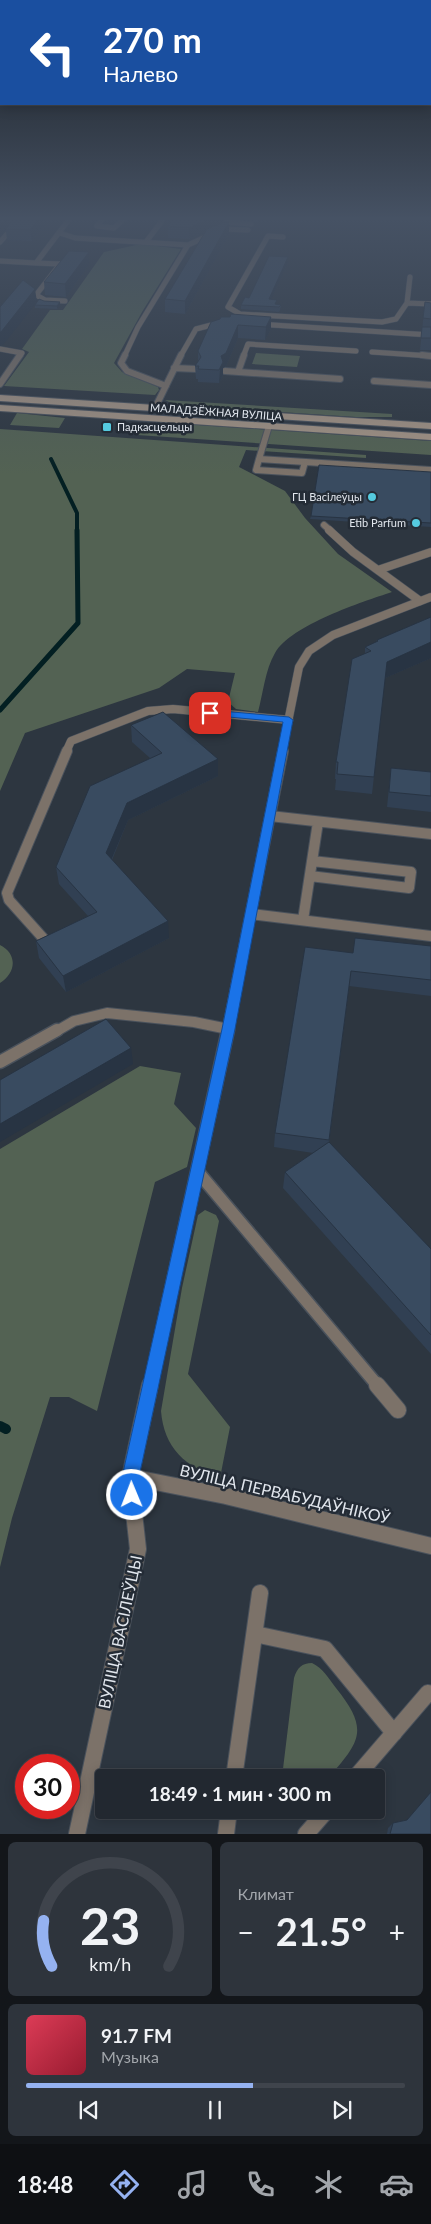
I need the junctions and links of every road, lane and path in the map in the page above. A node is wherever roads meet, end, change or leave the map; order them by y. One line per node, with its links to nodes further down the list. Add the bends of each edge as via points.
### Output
1 (407, 303): 3 (street, via 396,319 382,322 240,314 228,307)
2 (152, 304): 19 (street, via 121,363 127,371)
3 (230, 304)
4 (234, 322): 11 (street, via 196,329)
5 (254, 323): 6 (street)
6 (431, 334)
7 (0, 349): 17 (street, via 22,353)
8 (356, 351): 14 (street, via 248,344)
9 (372, 352): 10 (street)
10 (431, 356)
11 (174, 368): 12 (street); 19 (street)
12 (196, 369)
13 (224, 370): 14 (street)
14 (238, 372): 15 (street)
15 (340, 379)
16 (374, 381): 18 (street)
17 (0, 384)
18 (431, 384)
19 (166, 386): 22 (street)
20 (0, 398): 22 (main road, МАЛАДЗЁЖНАЯ ВУЛІЦА)
21 (0, 408): 23 (main road, МАЛАДЗЁЖНАЯ ВУЛІЦА)
22 (155, 408): 23 (main road); 25 (main road, МАЛАДЗЁЖНАЯ ВУЛІЦА)
23 (151, 418): 24 (main road, МАЛАДЗЁЖНАЯ ВУЛІЦА)
24 (269, 426): 26 (main road, МАЛАДЗЁЖНАЯ ВУЛІЦА); 27 (street)
25 (431, 426)
26 (431, 437)
27 (259, 459): 28 (street); 28 (street, via 256,470 302,473)
28 (305, 462): 29 (street)
29 (431, 470)
30 (324, 525): 32 (street)
31 (431, 552): 32 (street)
32 (378, 570): 34 (street)
33 (431, 597): 34 (street, ВУЛІЦА ВАСІЛЕЎЦЫ)
34 (420, 601): 35 (street, ВУЛІЦА ВАСІЛЕЎЦЫ, via 332,635 309,651 300,667)
35 (289, 720): 36 (street, ВУЛІЦА ВАСІЛЕЎЦЫ); 44 (street, via 173,710 148,711 71,741 7,893 9,900)
36 (270, 816): 37 (street); 41 (street, ВУЛІЦА ВАСІЛЕЎЦЫ)
37 (318, 822): 38 (street); 39 (street)
38 (431, 834)
39 (312, 861): 40 (street); 40 (street, via 411,872 409,888)
40 (310, 876): 42 (street)
41 (251, 914): 42 (street); 45 (street, ВУЛІЦА ВАСІЛЕЎЦЫ)
42 (303, 920): 43 (street)
43 (431, 936)
44 (44, 938)
45 (228, 1029): 46 (street, via 107,1013 74,1021); 47 (street, ВУЛІЦА ВАСІЛЕЎЦЫ)
46 (0, 1062)
47 (198, 1172): 48 (street); 49 (street, ВУЛІЦА ВАСІЛЕЎЦЫ)
48 (398, 1410)
49 (130, 1477): 50 (street, ВУЛІЦА ПЕРВАБУДАЎНІКОЎ, via 226,1496); 59 (street, ВУЛІЦА ВАСІЛЕЎЦЫ, via 138,1549)
50 (431, 1546)
51 (260, 1593): 52 (street)
52 (255, 1634): 54 (street, via 325,1649); 55 (street)
53 (428, 1693): 54 (street)
54 (394, 1733): 56 (street)
55 (235, 1769)
56 (363, 1769)
57 (228, 1819): 60 (street)
58 (318, 1819): 61 (street)
59 (77, 1834)
60 (226, 1834)
61 (306, 1834)

